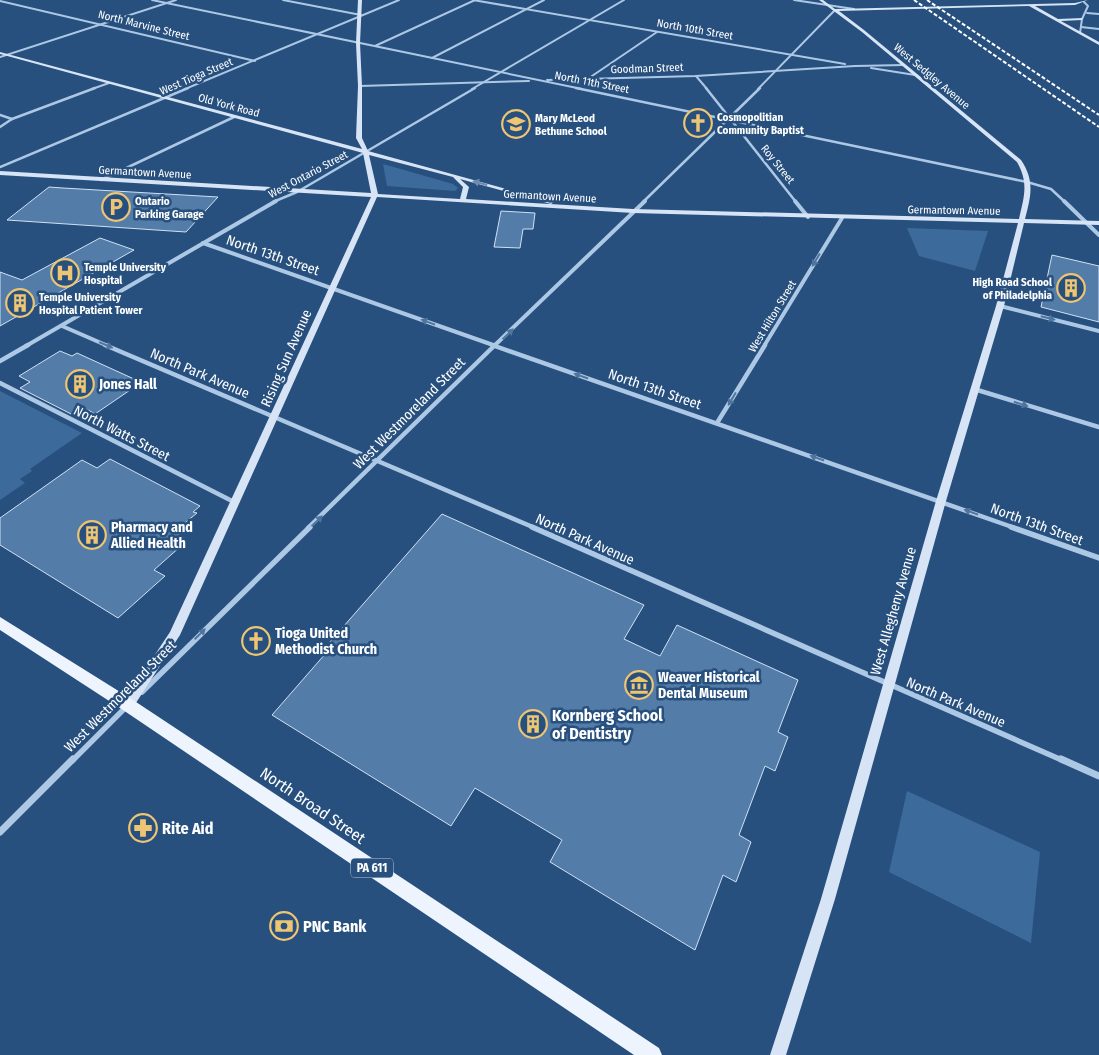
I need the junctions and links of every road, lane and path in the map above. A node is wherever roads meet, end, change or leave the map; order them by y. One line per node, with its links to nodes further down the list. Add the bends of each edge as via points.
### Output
1 (152, 0): 14 (street, North 11th Street)
2 (176, 0): 14 (street)
3 (283, 0): 23 (street)
4 (360, 0): 23 (street)
5 (398, 0): 23 (street, West Tioga Street)
6 (474, 0): 18 (street, North 10th Street); 38 (street)
7 (544, 0): 18 (street)
8 (624, 0): 26 (street, West Ontario Street)
9 (794, 0): 15 (street)
10 (820, 0): 15 (street, West Sedgley Avenue)
11 (1020, 0): 16 (street)
12 (0, 1): 29 (street, North Marvine Street)
13 (1085, 1): 16 (street); 21 (street)
14 (167, 3): 29 (street); 35 (street, North 11th Street)
15 (826, 5): 19 (street); 20 (street, West Sedgley Avenue)
16 (1029, 5): 17 (street); 27 (street)
17 (902, 8): 19 (street); 24 (street)
18 (526, 9): 26 (street, North 10th Street); 43 (street)
19 (854, 9): 20 (street)
20 (835, 10): 32 (street, West Sedgley Avenue); 41 (street, West Westmoreland Street)
21 (1087, 13): 22 (street); 25 (street)
22 (1099, 14)
23 (361, 15): 35 (street, West Tioga Street); 36 (street)
24 (863, 16)
25 (1082, 19): 27 (street); 30 (street)
26 (590, 20): 33 (street, North 10th Street); 48 (street, West Ontario Street)
27 (1057, 20): 34 (street)
28 (860, 22): 32 (street)
29 (100, 24): 40 (street); 44 (street, North Marvine Street)
30 (1081, 27): 31 (street); 34 (street)
31 (1099, 29)
32 (863, 31): 45 (street, West Sedgley Avenue)
33 (657, 32): 41 (street, North 10th Street); 51 (street)
34 (1080, 33): 37 (street)
35 (317, 34): 36 (street, North 11th Street); 44 (street, West Tioga Street)
36 (358, 43): 38 (street, North 11th Street); 55 (street)
37 (1099, 44)
38 (374, 46): 43 (street, North 11th Street)
39 (0, 53): 40 (street, Old York Road)
40 (7, 55): 42 (street); 54 (street, Old York Road)
41 (792, 55): 46 (street, North 10th Street); 47 (street, West Westmoreland Street)
42 (0, 58)
43 (432, 58): 48 (street, North 11th Street)
44 (255, 61): 56 (street, West Tioga Street)
45 (904, 65): 46 (street, Goodman Street); 49 (street, West Sedgley Avenue)
46 (855, 66): 47 (street, Goodman Street); 49 (street, North 10th Street)
47 (775, 71): 50 (street, Goodman Street); 60 (street, West Westmoreland Street)
48 (501, 73): 52 (street, North 11th Street); 53 (street, West Ontario Street)
49 (915, 75): 64 (street, West Sedgley Avenue, via 1019,161)
50 (696, 76): 51 (street, Goodman Street); 60 (street, Roy Street)
51 (588, 79): 52 (street, Goodman Street)
52 (538, 80): 53 (street, Goodman Street); 60 (street, North 11th Street)
53 (486, 82): 55 (street, Goodman Street); 62 (street, West Ontario Street)
54 (109, 83): 56 (street, Old York Road); 59 (street)
55 (360, 86): 62 (street, via 359,138)
56 (166, 98): 58 (street, Old York Road); 63 (street, West Tioga Street)
57 (0, 115): 59 (street)
58 (234, 117): 62 (street, Old York Road); 67 (street)
59 (12, 119): 61 (street)
60 (730, 119): 68 (street, North 11th Street); 73 (street, West Westmoreland Street); 74 (street, Roy Street)
61 (0, 127)
62 (366, 152): 66 (street, Old York Road); 69 (street, West Ontario Street); 70 (street)
63 (0, 168)
64 (1026, 172): 68 (street, West Allegheny Avenue)
65 (0, 173): 67 (street, Germantown Avenue)
66 (452, 176): 71 (street, via 466,187); 72 (street, Old York Road, one-way to 66)
67 (100, 180): 69 (street, Germantown Avenue)
68 (1027, 182): 76 (street, West Allegheny Avenue, via 1027,201); 77 (street, via 1051,189)
69 (297, 192): 70 (street, Germantown Avenue); 80 (street, West Ontario Street)
70 (375, 196): 71 (street, Germantown Avenue); 81 (street, Rising Sun Avenue)
71 (463, 201): 72 (street, Germantown Avenue)
72 (578, 208): 73 (street, Germantown Avenue)
73 (633, 211): 74 (street, Germantown Avenue); 85 (street, West Westmoreland Street, one-way to 73)
74 (808, 217): 75 (street, Germantown Avenue)
75 (842, 218): 76 (street, Germantown Avenue); 90 (street, West Hilton Street, one-way to 90)
76 (1020, 222): 77 (street, Germantown Avenue); 82 (street, West Allegheny Avenue)
77 (1085, 223): 78 (street, Germantown Avenue); 79 (street)
78 (1099, 223)
79 (1099, 235)
80 (204, 243): 81 (street, North 13th Street); 83 (street, West Ontario Street)
81 (333, 288): 85 (street, North 13th Street, one-way to 81); 89 (street, Rising Sun Avenue)
82 (1000, 306): 84 (street, one-way to 84); 88 (street, West Allegheny Avenue)
83 (62, 326): 86 (street, West Ontario Street); 89 (street, North Park Avenue, one-way to 89)
84 (1099, 331)
85 (495, 346): 90 (street, North 13th Street, one-way to 85); 92 (street, West Westmoreland Street)
86 (0, 362)
87 (0, 384): 94 (street, North Watts Street)
88 (974, 389): 91 (street, one-way to 91); 93 (street, West Allegheny Avenue)
89 (274, 418): 92 (street, North Park Avenue); 94 (street, Rising Sun Avenue)
90 (717, 423): 93 (street, North 13th Street, one-way to 90)
91 (1099, 427)
92 (379, 460): 97 (street, North Park Avenue); 98 (street, West Westmoreland Street, one-way to 92)
93 (941, 501): 95 (street, North 13th Street, one-way to 93); 97 (street, West Allegheny Avenue)
94 (234, 502): 98 (street, Rising Sun Avenue, via 174,635)
95 (1099, 558)
96 (0, 623): 98 (main road, North Broad Street / PA 611)
97 (889, 685): 99 (street, North Park Avenue); 102 (street, West Allegheny Avenue, via 828,899)
98 (128, 706): 100 (street, West Westmoreland Street); 101 (main road, North Broad Street / PA 611)
99 (1099, 776)
100 (0, 832)
101 (652, 1055)
102 (778, 1055)

